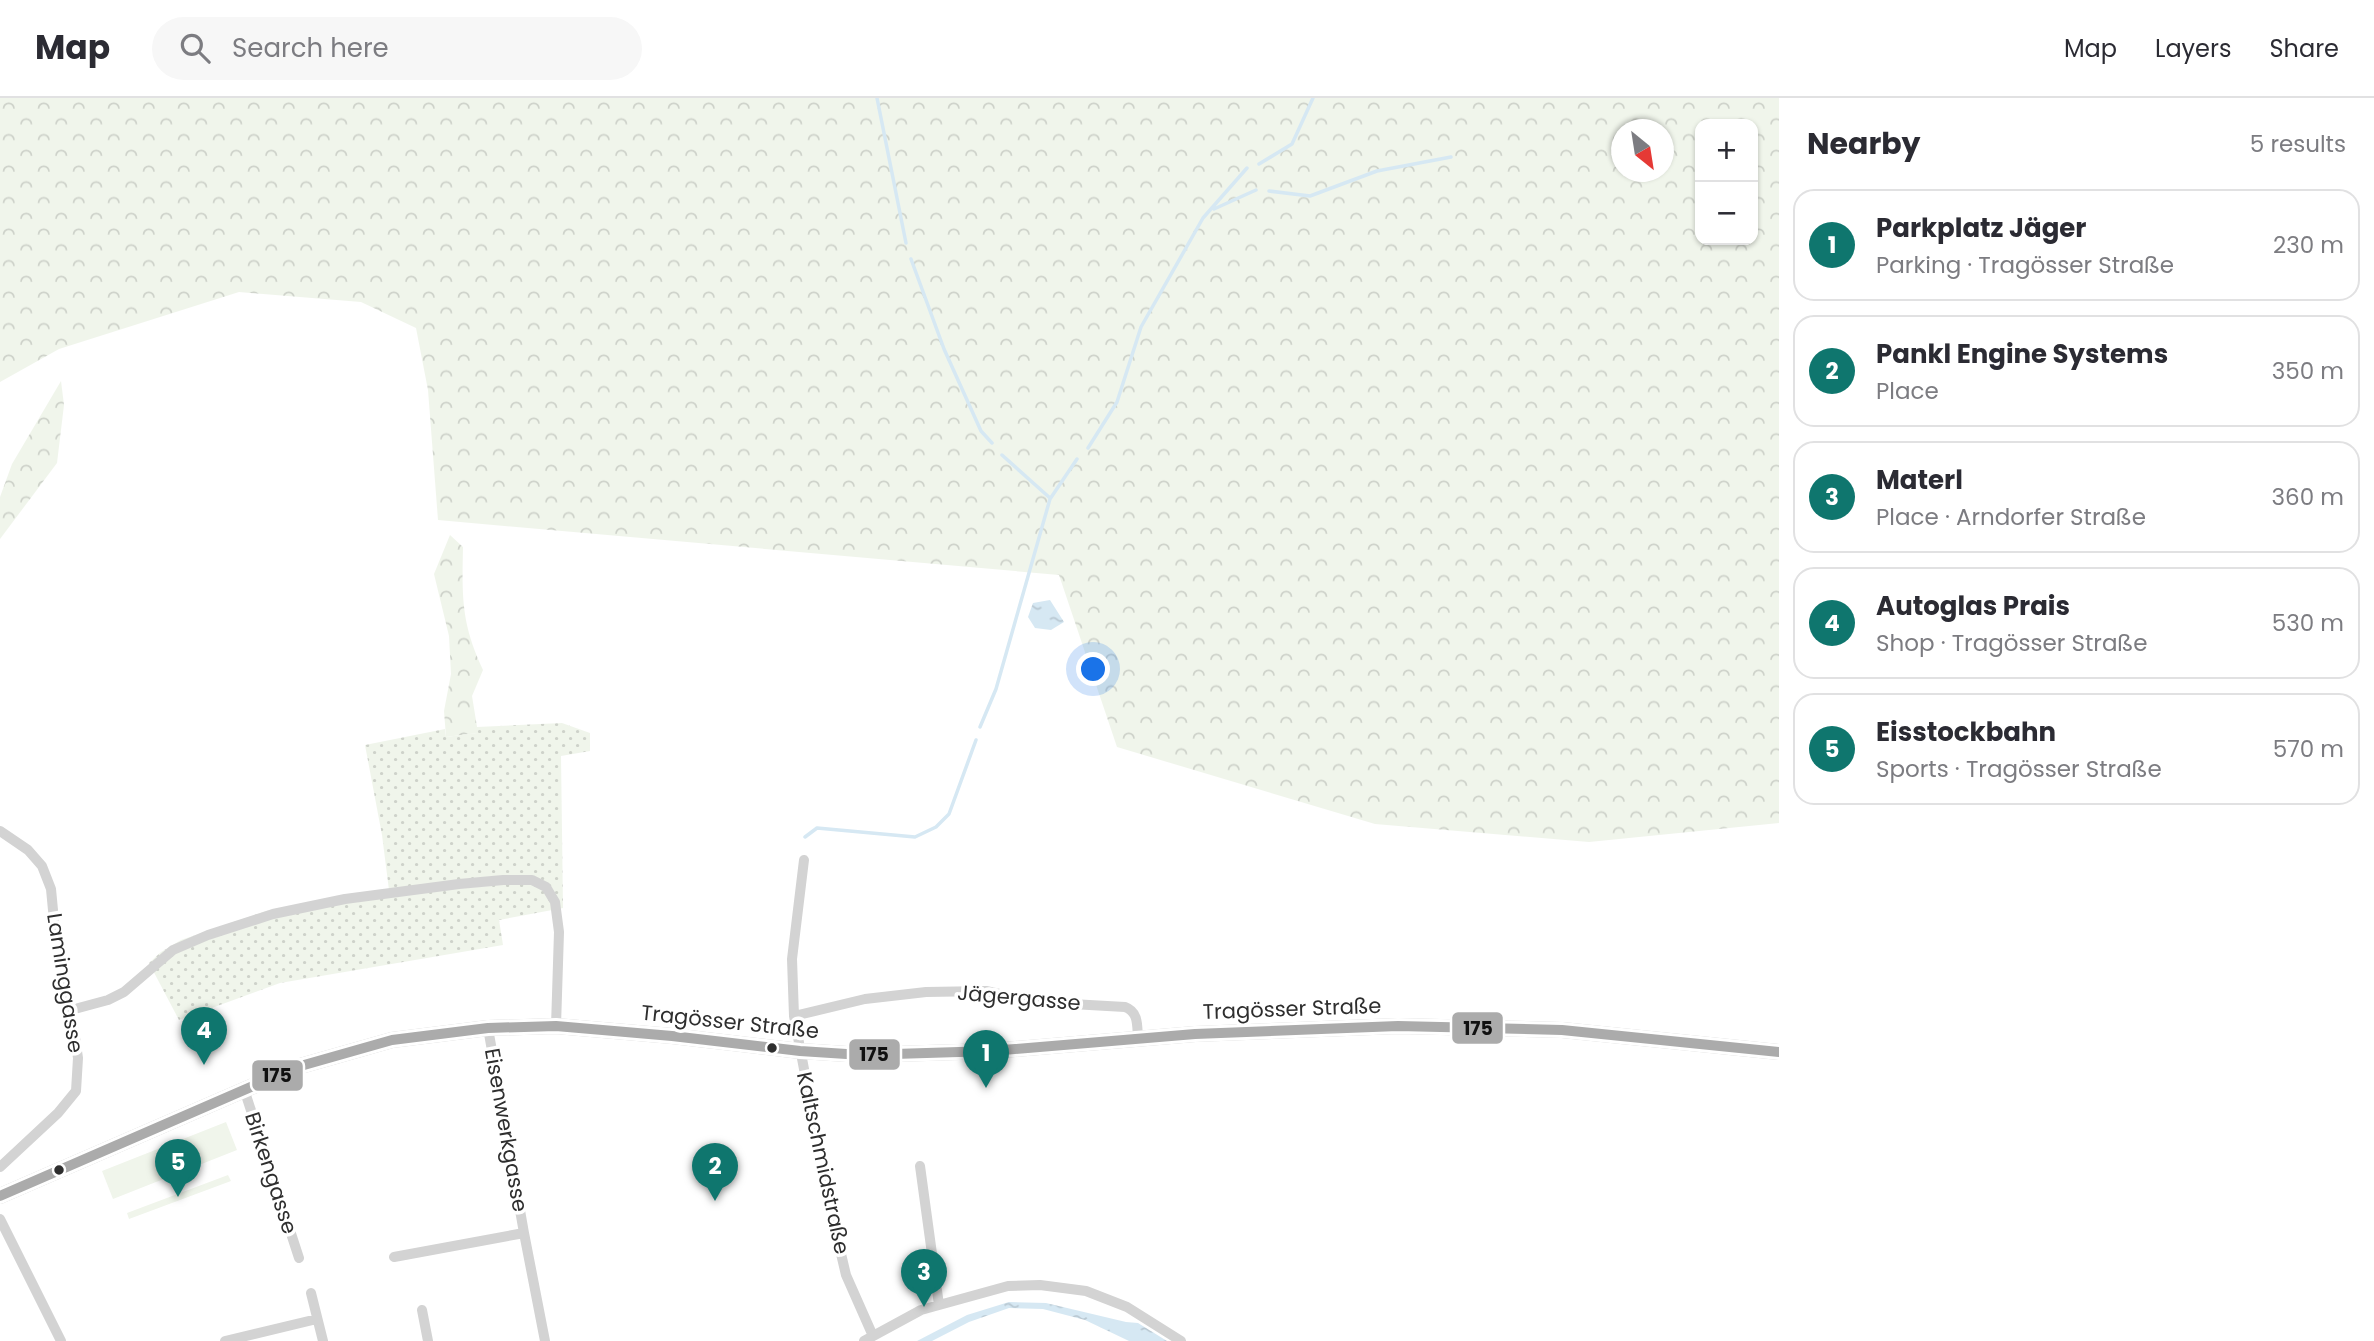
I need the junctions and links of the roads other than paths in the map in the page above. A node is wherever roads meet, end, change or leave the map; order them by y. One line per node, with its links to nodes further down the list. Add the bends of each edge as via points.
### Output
1 (0, 831): 3 (street, Laminggasse, via 42,866 51,889 58,964)
2 (804, 860): 4 (street, Kaltschmidstraße, via 792,959)
3 (71, 1010): 5 (street, via 124,992 173,950 273,914 459,884 531,880 546,887 555,902 559,932); 12 (street, Laminggasse, via 78,1058 76,1091)
4 (794, 1016): 7 (street, Jägergasse, via 865,999 986,991 1036,1002 1125,1007 1137,1017); 8 (street, Kaltschmidstraße)
5 (556, 1026): 6 (main road, Tragösser Straße); 8 (main road, Tragösser Straße)
6 (488, 1028): 10 (main road, Tragösser Straße, via 418,1036 342,1053); 15 (street, Eisenwerkgasse)
7 (1139, 1039): 8 (main road, Tragösser Straße, via 990,1051 862,1055); 9 (main road, Tragösser Straße, via 1398,1026 1562,1030)
8 (800, 1051): 22 (street, Kaltschmidstraße, via 846,1275)
9 (1779, 1052)
10 (244, 1089): 13 (main road, Tragösser Straße); 17 (street, Birkengasse)
11 (920, 1166): 19 (street)
12 (0, 1167)
13 (0, 1196)
14 (0, 1219): 23 (street)
15 (524, 1233): 16 (street, Eisenwerkgasse); 27 (street, Eisenwerkgasse)
16 (394, 1257)
17 (299, 1258)
18 (310, 1293): 21 (street)
19 (939, 1304): 22 (street); 28 (street, via 1007,1286 1086,1291 1127,1307)
20 (422, 1310): 26 (street)
21 (317, 1319): 24 (street); 25 (street)
22 (868, 1338)
23 (61, 1341)
24 (225, 1341)
25 (323, 1341)
26 (428, 1341)
27 (545, 1341)
28 (1181, 1341)

